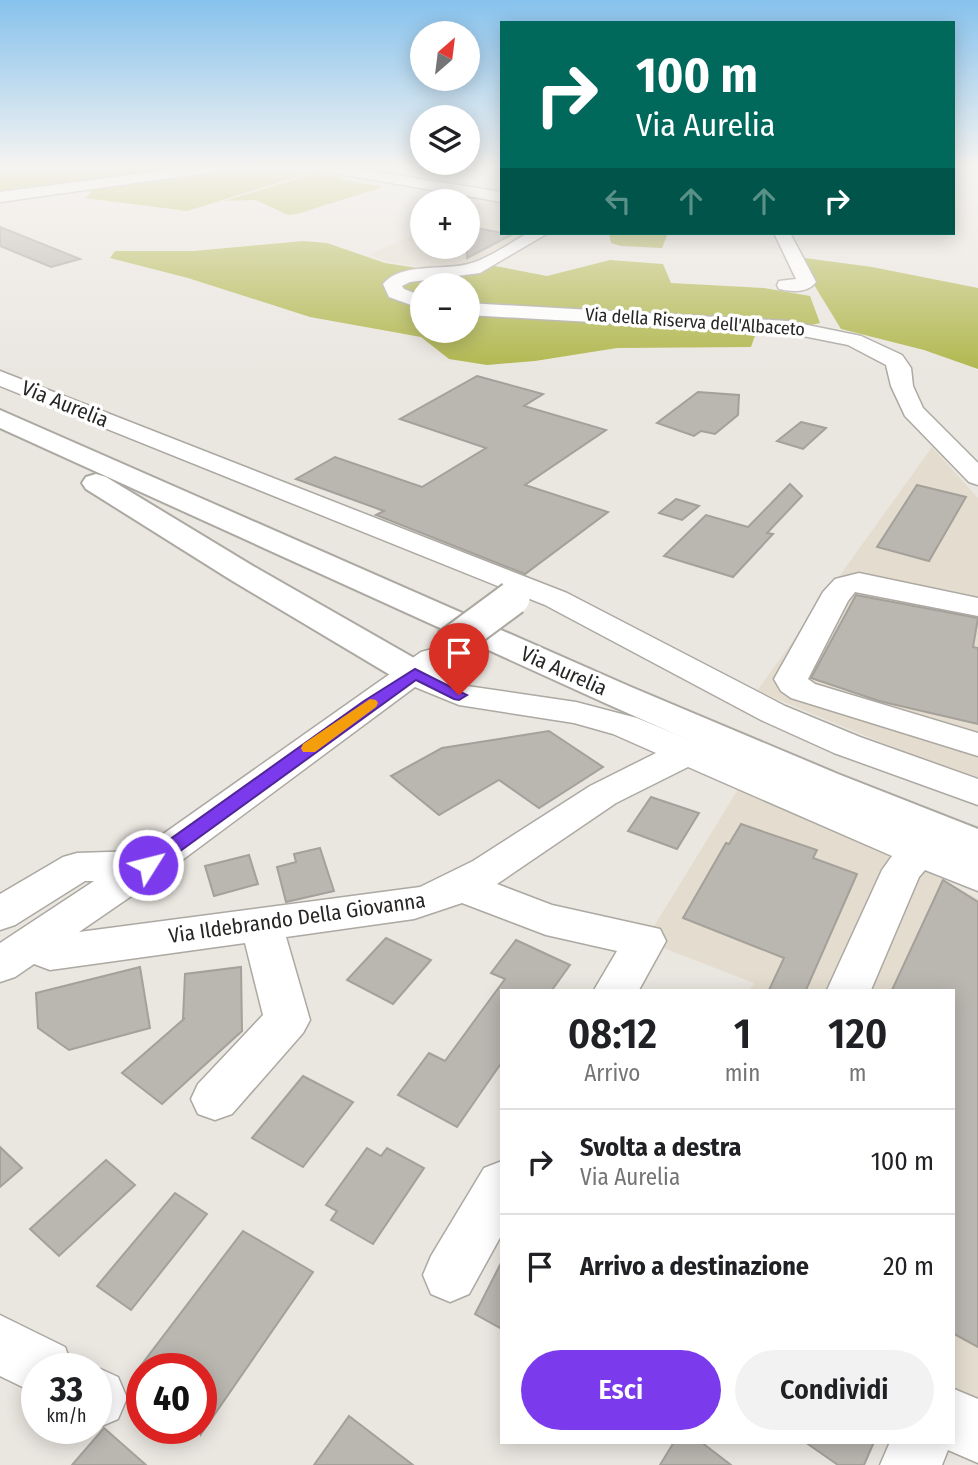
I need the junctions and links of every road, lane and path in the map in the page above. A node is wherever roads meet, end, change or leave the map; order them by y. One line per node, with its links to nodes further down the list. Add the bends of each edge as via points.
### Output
1 (536, 235): 3 (street, via 474,269)
2 (783, 235): 5 (street, via 807,282)
3 (437, 273)
4 (410, 276): 6 (street, via 392,284 396,293)
5 (786, 285)
6 (410, 298)
7 (480, 310): 12 (street, Via della Riserva dell'Albaceto, via 788,327 854,340 894,360 913,411)
8 (0, 378): 13 (street, Via Aurelia)
9 (0, 403): 19 (highway, Via Aurelia, via 830,765)
10 (0, 418): 20 (highway, Via Aurelia, via 618,695)
11 (0, 429): 15 (highway)
12 (978, 477)
13 (520, 593): 15 (street, bridge); 18 (street, Via Aurelia, via 573,608 773,713)
14 (978, 607): 16 (street, via 859,582 845,584 792,679 803,691)
15 (415, 674): 17 (street, Via Aurelia, via 459,695 576,713 625,726); 22 (street)
16 (978, 746)
17 (691, 753): 21 (street); 24 (street, Via Ildebrando Della Giovanna, via 626,779)
18 (978, 793)
19 (978, 823)
20 (978, 846)
21 (920, 850): 23 (street); 30 (street, via 902,870)
22 (148, 865): 25 (street, via 77,867); 27 (street)
23 (978, 876)
24 (463, 887): 26 (street, Via Ildebrando Della Giovanna, via 414,904); 29 (street, via 545,919 645,941)
25 (0, 914)
26 (261, 924): 27 (street, Via Ildebrando Della Giovanna, via 50,953); 31 (street, Via Ildebrando Della Giovanna, via 287,1020)
27 (35, 943): 28 (street)
28 (0, 965)
29 (617, 989)
30 (849, 989)
31 (215, 1099)
32 (500, 1188): 33 (street)
33 (450, 1275)
34 (0, 1344): 35 (street)
35 (21, 1355)
36 (955, 1420): 37 (street)
37 (978, 1433)
38 (920, 1444): 39 (street)
39 (911, 1465)

